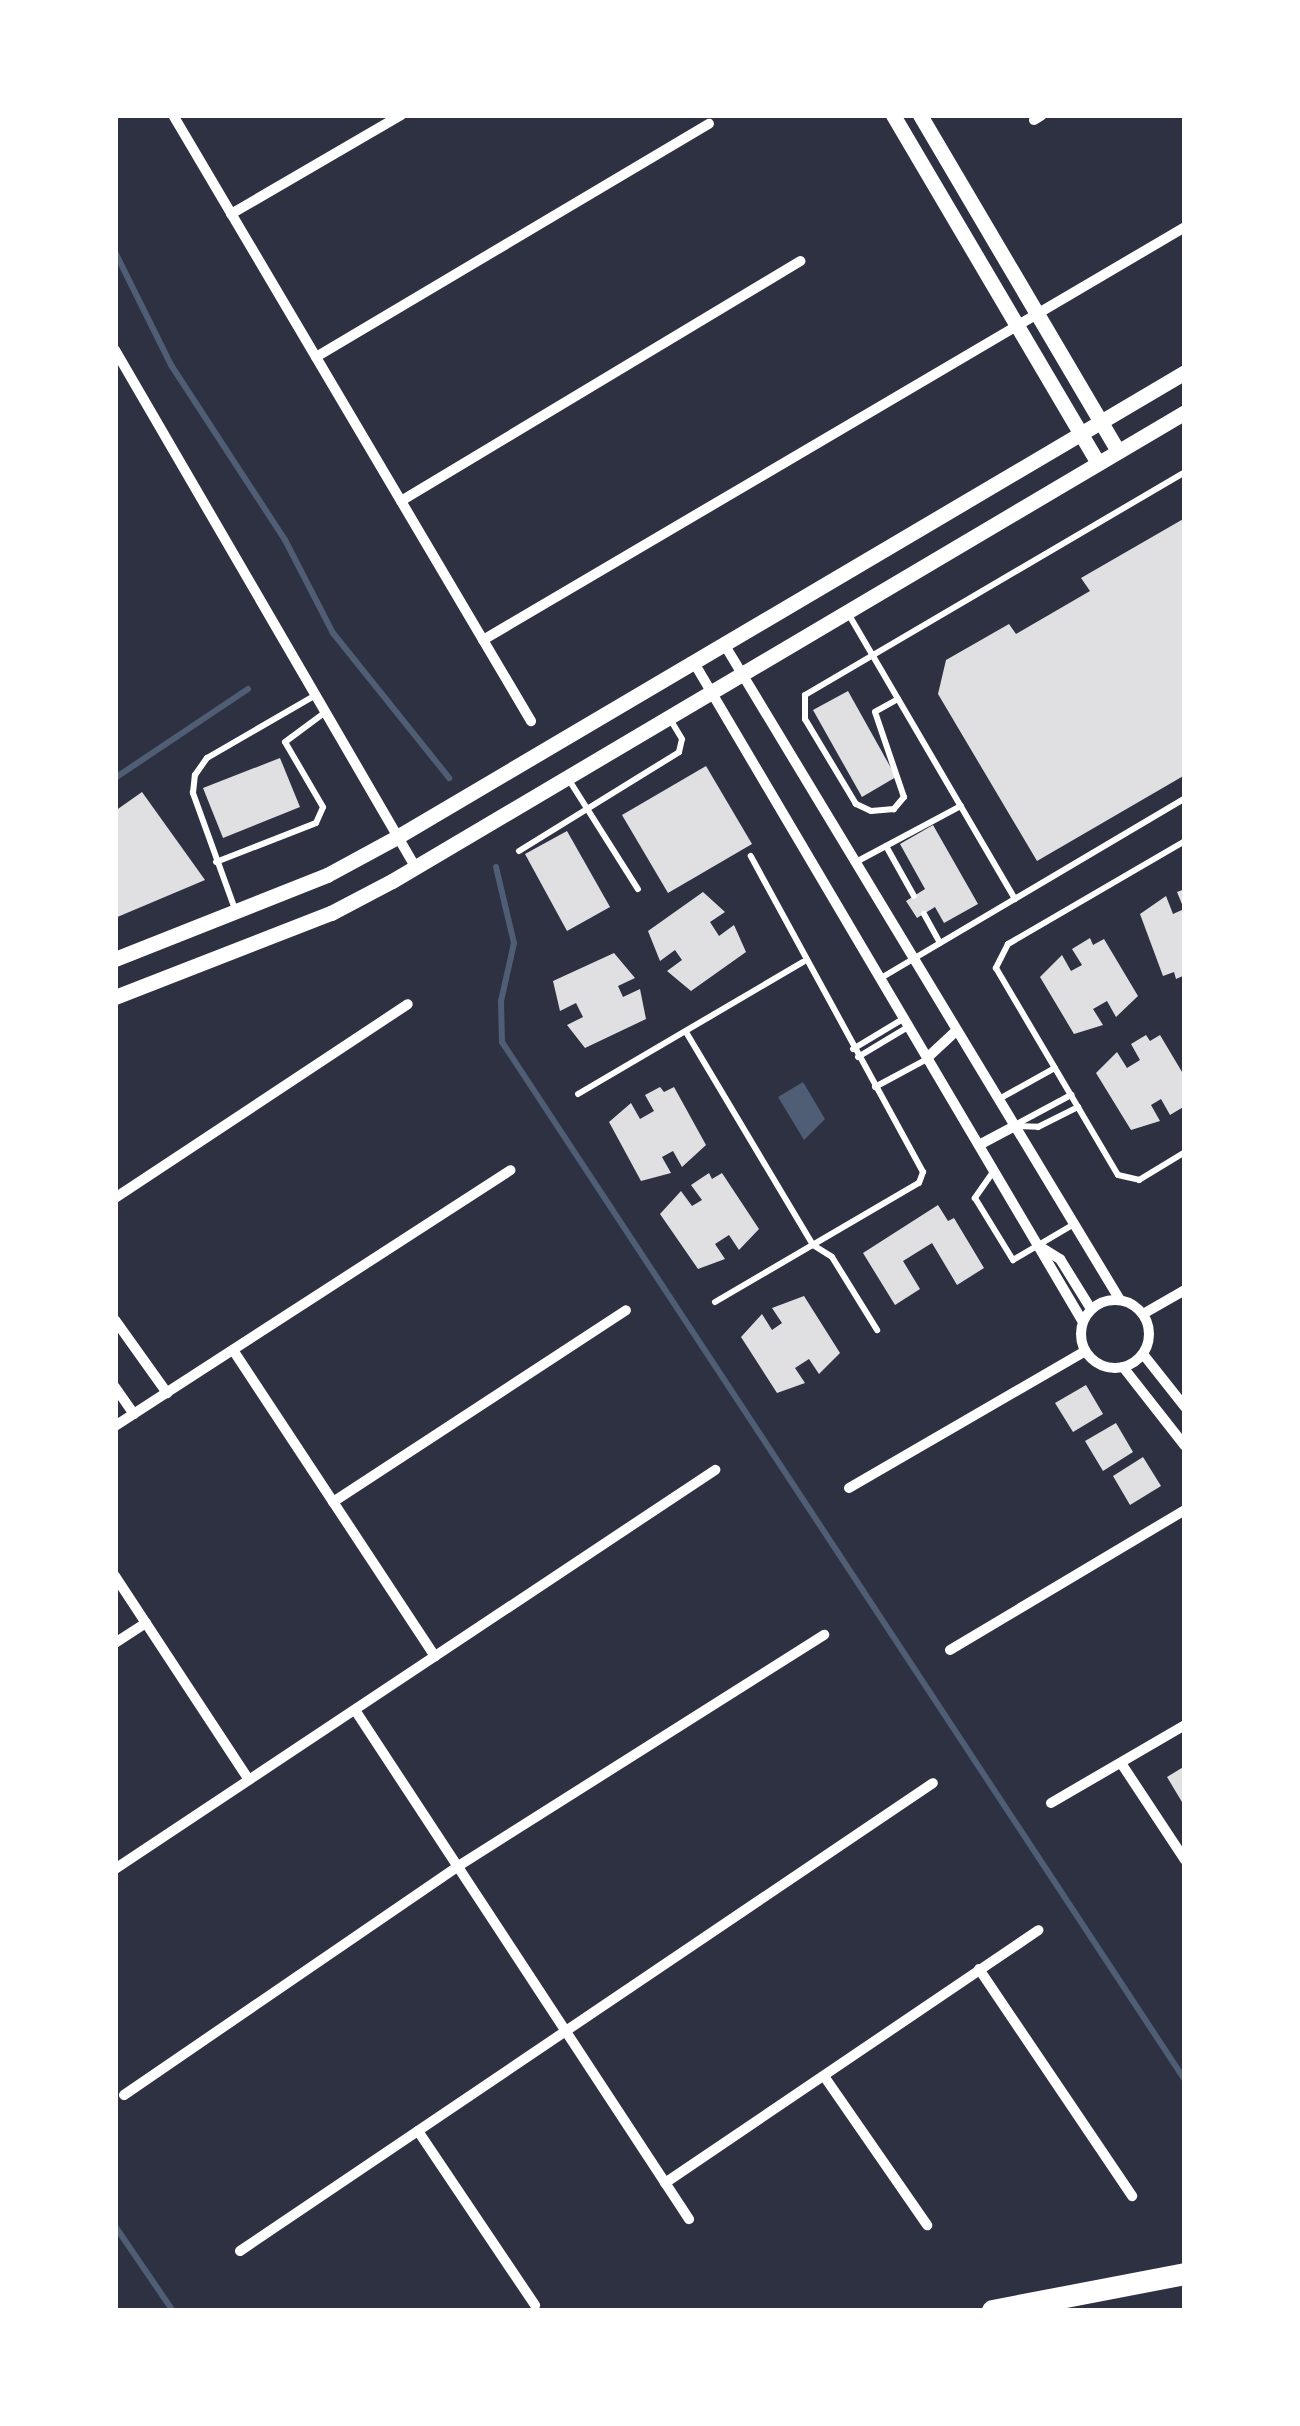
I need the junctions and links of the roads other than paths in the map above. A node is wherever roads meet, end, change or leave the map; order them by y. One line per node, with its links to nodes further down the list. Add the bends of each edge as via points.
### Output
1 (173, 115): 6 (street)
2 (400, 115): 6 (street)
3 (892, 115): 10 (street)
4 (920, 115): 9 (street)
5 (708, 124): 12 (street)
6 (231, 214): 12 (street)
7 (1185, 227): 9 (street)
8 (802, 260): 20 (street)
9 (1037, 314): 10 (street); 15 (street)
10 (1017, 326): 16 (street); 22 (street)
11 (115, 350): 28 (street)
12 (316, 357): 20 (street)
13 (1185, 372): 15 (street)
14 (1185, 412): 17 (street)
15 (1100, 421): 16 (street); 17 (street)
16 (1080, 433): 18 (street); 23 (street)
17 (1118, 451): 18 (street)
18 (1098, 463): 21 (street)
19 (1185, 472): 24 (lane)
20 (401, 502): 22 (street)
21 (847, 612): 24 (lane); 26 (street)
22 (483, 640): 32 (street)
23 (724, 644): 25 (street); 26 (street)
24 (872, 654): 29 (lane); 29 (lane, via 805,695 801,705 856,804 871,811 894,810 904,797 875,712)
25 (693, 661): 27 (street); 37 (street)
26 (742, 675): 27 (street); 43 (street)
27 (712, 692): 31 (street); 54 (street)
28 (314, 696): 30 (street); 42 (lane, via 208,758 195,774 193,793)
29 (898, 699): 35 (lane)
30 (324, 713): 37 (street); 42 (lane, via 286,742 322,807 316,823)
31 (669, 718): 33 (street); 36 (lane, via 682,739 679,752)
32 (531, 720)
33 (568, 778): 36 (lane); 44 (street)
34 (1185, 798): 47 (lane)
35 (961, 806): 39 (lane); 47 (lane)
36 (588, 808): 40 (lane); 45 (lane)
37 (397, 837): 44 (street); 48 (street)
38 (1185, 842): 62 (lane, via 998,955 996,968)
39 (886, 846): 43 (lane); 46 (lane)
40 (518, 851)
41 (750, 856): 53 (lane, via 806,948)
42 (216, 862): 48 (lane)
43 (855, 863): 52 (street)
44 (416, 868): 55 (street, via 331,913)
45 (638, 889)
46 (914, 896)
47 (1015, 899): 50 (lane)
48 (236, 913): 51 (street)
49 (924, 914): 50 (lane)
50 (940, 943): 52 (lane)
51 (115, 959)
52 (913, 959): 54 (lane); 58 (street)
53 (803, 962): 59 (lane); 60 (lane)
54 (880, 978): 57 (street)
55 (115, 997)
56 (408, 1004): 73 (street)
57 (906, 1023): 60 (lane); 61 (street)
58 (956, 1031): 61 (street); 66 (street)
59 (686, 1032): 64 (lane); 75 (lane)
60 (855, 1053): 63 (lane)
61 (928, 1058): 63 (lane); 69 (street)
62 (1055, 1068): 65 (lane); 66 (lane)
63 (875, 1087): 75 (lane, via 923,1172 919,1183)
64 (578, 1094)
65 (1071, 1095): 67 (lane); 68 (lane)
66 (998, 1099): 68 (street)
67 (1078, 1107): 68 (lane, via 1038,1128); 70 (lane, via 1118,1175 1128,1180)
68 (1014, 1126): 69 (street); 74 (street)
69 (979, 1145): 72 (street)
70 (1185, 1152)
71 (510, 1170): 86 (street)
72 (994, 1171): 76 (street); 76 (lane, via 975,1198 1012,1260)
73 (115, 1198)
74 (1074, 1224): 76 (lane); 78 (street)
75 (813, 1245): 79 (lane); 85 (lane, via 832,1257)
76 (1038, 1246): 80 (street, via 1060,1259); 84 (street)
77 (1185, 1290): 82 (street)
78 (1120, 1300): 80 (street); 82 (street)
79 (715, 1302)
80 (1091, 1309): 84 (street)
81 (626, 1310): 98 (street)
82 (1143, 1314): 88 (street, via 1150,1334)
83 (115, 1320): 91 (street)
84 (1083, 1322): 87 (street)
85 (876, 1330)
86 (233, 1350): 91 (street); 98 (street)
87 (1085, 1351): 89 (street, via 1106,1367); 97 (street)
88 (1143, 1354): 89 (street); 92 (street)
89 (1124, 1367): 95 (street)
90 (115, 1386): 93 (street)
91 (167, 1393): 93 (street)
92 (1185, 1407)
93 (134, 1414): 94 (street)
94 (115, 1426)
95 (1185, 1446)
96 (714, 1470): 105 (street)
97 (849, 1488)
98 (334, 1502): 105 (street)
99 (1185, 1510): 104 (street)
100 (115, 1576): 101 (street)
101 (146, 1622): 103 (street); 109 (street)
102 (824, 1635): 113 (street)
103 (115, 1643)
104 (950, 1650)
105 (435, 1656): 106 (street)
106 (355, 1710): 109 (street); 113 (street)
107 (1185, 1725): 108 (street)
108 (1121, 1762): 111 (street); 112 (street)
109 (250, 1780): 114 (street)
110 (933, 1783): 117 (street)
111 (1052, 1803)
112 (1185, 1860)
113 (460, 1865): 117 (street); 119 (street)
114 (115, 1869)
115 (1038, 1930): 116 (street)
116 (979, 1969): 118 (street); 122 (street)
117 (568, 2026): 120 (street); 121 (street)
118 (826, 2079): 121 (street); 124 (street)
119 (124, 2095)
120 (418, 2131): 125 (street); 127 (street)
121 (665, 2183): 123 (street)
122 (1132, 2196)
123 (689, 2220)
124 (928, 2225)
125 (240, 2252)
126 (1185, 2274): 128 (highway)
127 (535, 2305)
128 (992, 2311)

